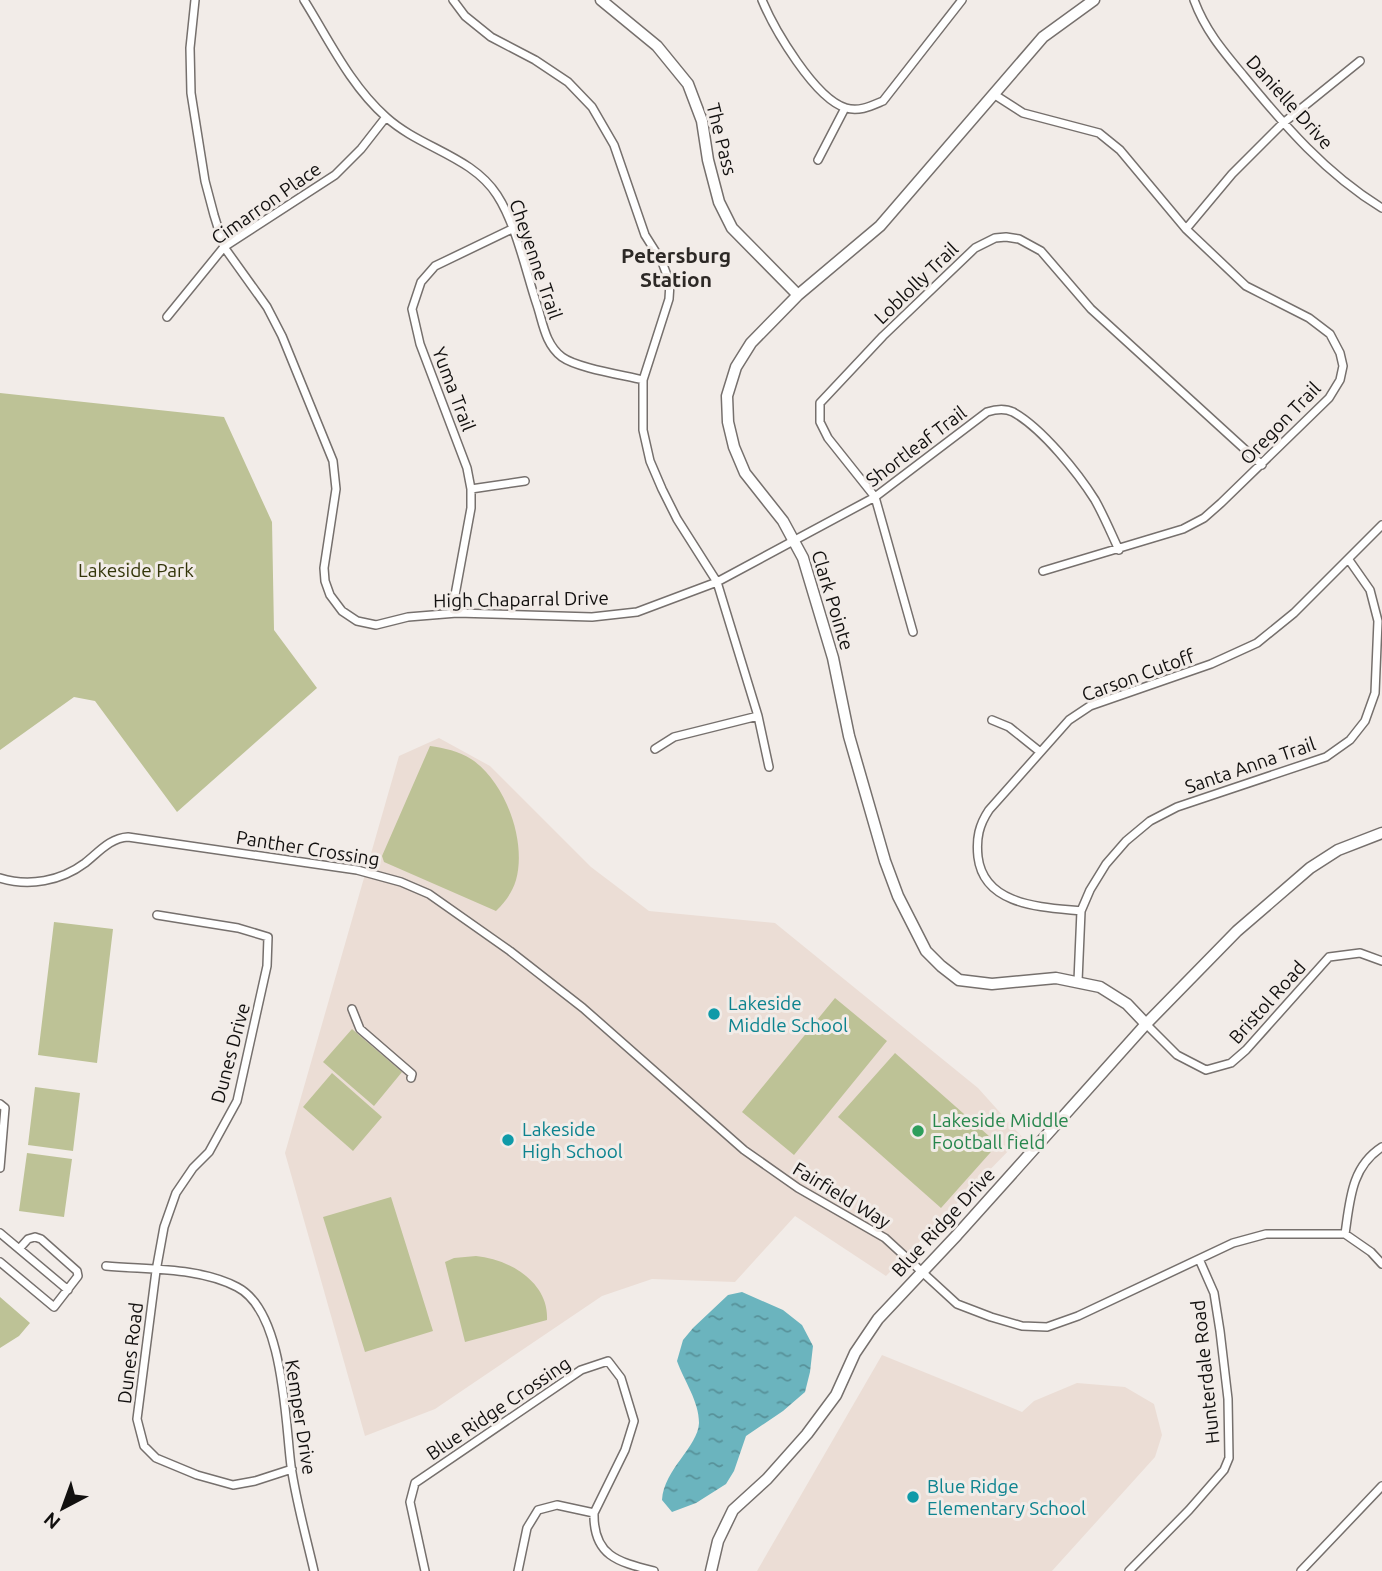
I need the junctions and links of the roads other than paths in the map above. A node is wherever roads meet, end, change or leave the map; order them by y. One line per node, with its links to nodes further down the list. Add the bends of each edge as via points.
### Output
1 (195, 0): 18 (street, High Chaparral Drive, via 191,93 205,181)
2 (304, 0): 12 (street, Cheyenne Trail, via 340,62)
3 (453, 0): 21 (street, via 491,37 568,82 592,107 614,145 645,235 670,283)
4 (601, 0): 19 (street, The Pass, via 657,46 688,84 702,121 719,202 732,228)
5 (762, 0): 11 (street, via 809,78)
6 (962, 0): 11 (street, via 883,101 866,109)
7 (1094, 0): 10 (street, Clark Pointe, via 1043,37)
8 (1194, 0): 13 (street, Danielle Drive, via 1204,26)
9 (1360, 61): 13 (street)
10 (995, 95): 17 (street, Oregon Trail, via 1023,113 1099,133 1120,150); 19 (street, Clark Pointe, via 880,226)
11 (845, 108): 14 (street)
12 (386, 117): 16 (street, Cheyenne Trail, via 419,141 474,169 498,197); 18 (street, Cimarron Place, via 335,176)
13 (1282, 124): 15 (street, Danielle Drive, via 1318,159); 17 (street)
14 (818, 160)
15 (1382, 208)
16 (512, 229): 21 (street, Cheyenne Trail, via 546,338 562,357); 24 (street, Yuma Trail, via 435,266 421,282 412,309)
17 (1186, 229): 22 (street, Oregon Trail, via 1246,286 1309,318 1329,334 1340,353 1340,380 1329,398)
18 (224, 247): 20 (street, Cimarron Place); 32 (street, High Chaparral Drive, via 277,326 333,461 336,489 324,568 330,595 357,621 376,625)
19 (798, 295): 27 (street, Clark Pointe, via 751,343 736,367 727,396 734,447 746,473)
20 (166, 317)
21 (643, 380): 31 (street, via 643,430 650,461 677,519)
22 (1262, 465): 25 (street, Loblolly Trail, via 1091,309 1041,251 1006,237 975,248 820,403 820,422 828,438); 28 (street, Oregon Trail, via 1204,518)
23 (525, 481): 24 (street)
24 (471, 489): 32 (street, Yuma Trail, via 455,595)
25 (875, 497): 27 (street, Shortleaf Trail); 28 (street, Shortleaf Trail, via 987,412 1012,411 1076,474 1095,500); 33 (street, Loblolly Trail)
26 (1382, 525): 29 (street, Carson Cutoff)
27 (794, 539): 31 (street, High Chaparral Drive); 44 (street, Clark Pointe, via 833,658 849,736 885,861 926,951 959,980)
28 (1119, 550): 30 (street, Oregon Trail)
29 (1349, 560): 37 (street, Carson Cutoff, via 1257,643 1090,706 1069,719); 41 (street, Santa Anna Trail, via 1370,590 1378,621 1375,693 1365,721 1350,740 1326,757 1177,807 1150,821 1106,864)
30 (1043, 571)
31 (717, 582): 32 (street, High Chaparral Drive, via 637,612 592,617); 34 (street)
32 (457, 613)
33 (913, 632)
34 (758, 716): 36 (street, via 674,737); 38 (street)
35 (992, 720): 37 (street, via 1009,727)
36 (655, 749)
37 (1039, 751): 41 (street, Carson Cutoff, via 979,826 979,863 985,879 1017,902)
38 (769, 767)
39 (1382, 833): 47 (street, Blue Ridge Drive, via 1338,850 1310,868 1237,930)
40 (0, 878): 45 (street, Panther Crossing, via 52,880 113,841 128,837 357,870 401,882 449,906)
41 (1081, 911): 44 (street, Santa Anna Trail)
42 (157, 915): 59 (street, Dunes Drive, via 268,937 267,966 237,1101 209,1152 192,1167 176,1193)
43 (1382, 961): 47 (street, Bristol Road, via 1360,953 1329,957 1246,1050 1231,1063 1206,1070 1177,1055)
44 (1078, 981): 47 (street, Clark Pointe, via 1113,994)
45 (583, 1008): 60 (street, Fairfield Way, via 744,1150 797,1188 885,1238)
46 (352, 1009): 48 (street, via 360,1029 412,1074)
47 (1146, 1024): 60 (street, Blue Ridge Drive)
48 (411, 1078)
49 (0, 1104): 51 (street, via 5,1108)
50 (1382, 1147): 52 (street, via 1359,1168)
51 (0, 1168)
52 (1345, 1234): 55 (street, Fairfield Way, via 1266,1234); 57 (street)
53 (0, 1235): 54 (street)
54 (19, 1249): 61 (street); 61 (street, via 35,1237 63,1257 78,1270)
55 (1199, 1259): 60 (street, Fairfield Way, via 1047,1327 1022,1326 957,1304); 70 (street, Hunterdale Road, via 1213,1293 1220,1331 1230,1458 1189,1510)
56 (0, 1262): 61 (street, via 54,1307)
57 (1382, 1264)
58 (106, 1266): 59 (street, Kemper Drive)
59 (156, 1271): 62 (street, Kemper Drive, via 195,1274 238,1287 256,1303 266,1319 280,1368); 62 (street, Dunes Road, via 137,1419 144,1446 172,1466 233,1485)
60 (922, 1271): 69 (street, Blue Ridge Drive, via 878,1319 855,1353 836,1395 807,1434 733,1510 718,1541)
61 (68, 1290)
62 (292, 1469): 65 (street, Kemper Drive)
63 (1382, 1486): 71 (street)
64 (594, 1513): 66 (street, Blue Ridge Crossing, via 634,1421 621,1378 608,1361 581,1370 415,1483 410,1502); 67 (street, via 557,1505 538,1510 527,1528); 68 (street, via 600,1545 609,1555 620,1563)
65 (314, 1571)
66 (425, 1571)
67 (518, 1571)
68 (654, 1571)
69 (711, 1571)
70 (1129, 1571)
71 (1301, 1571)

